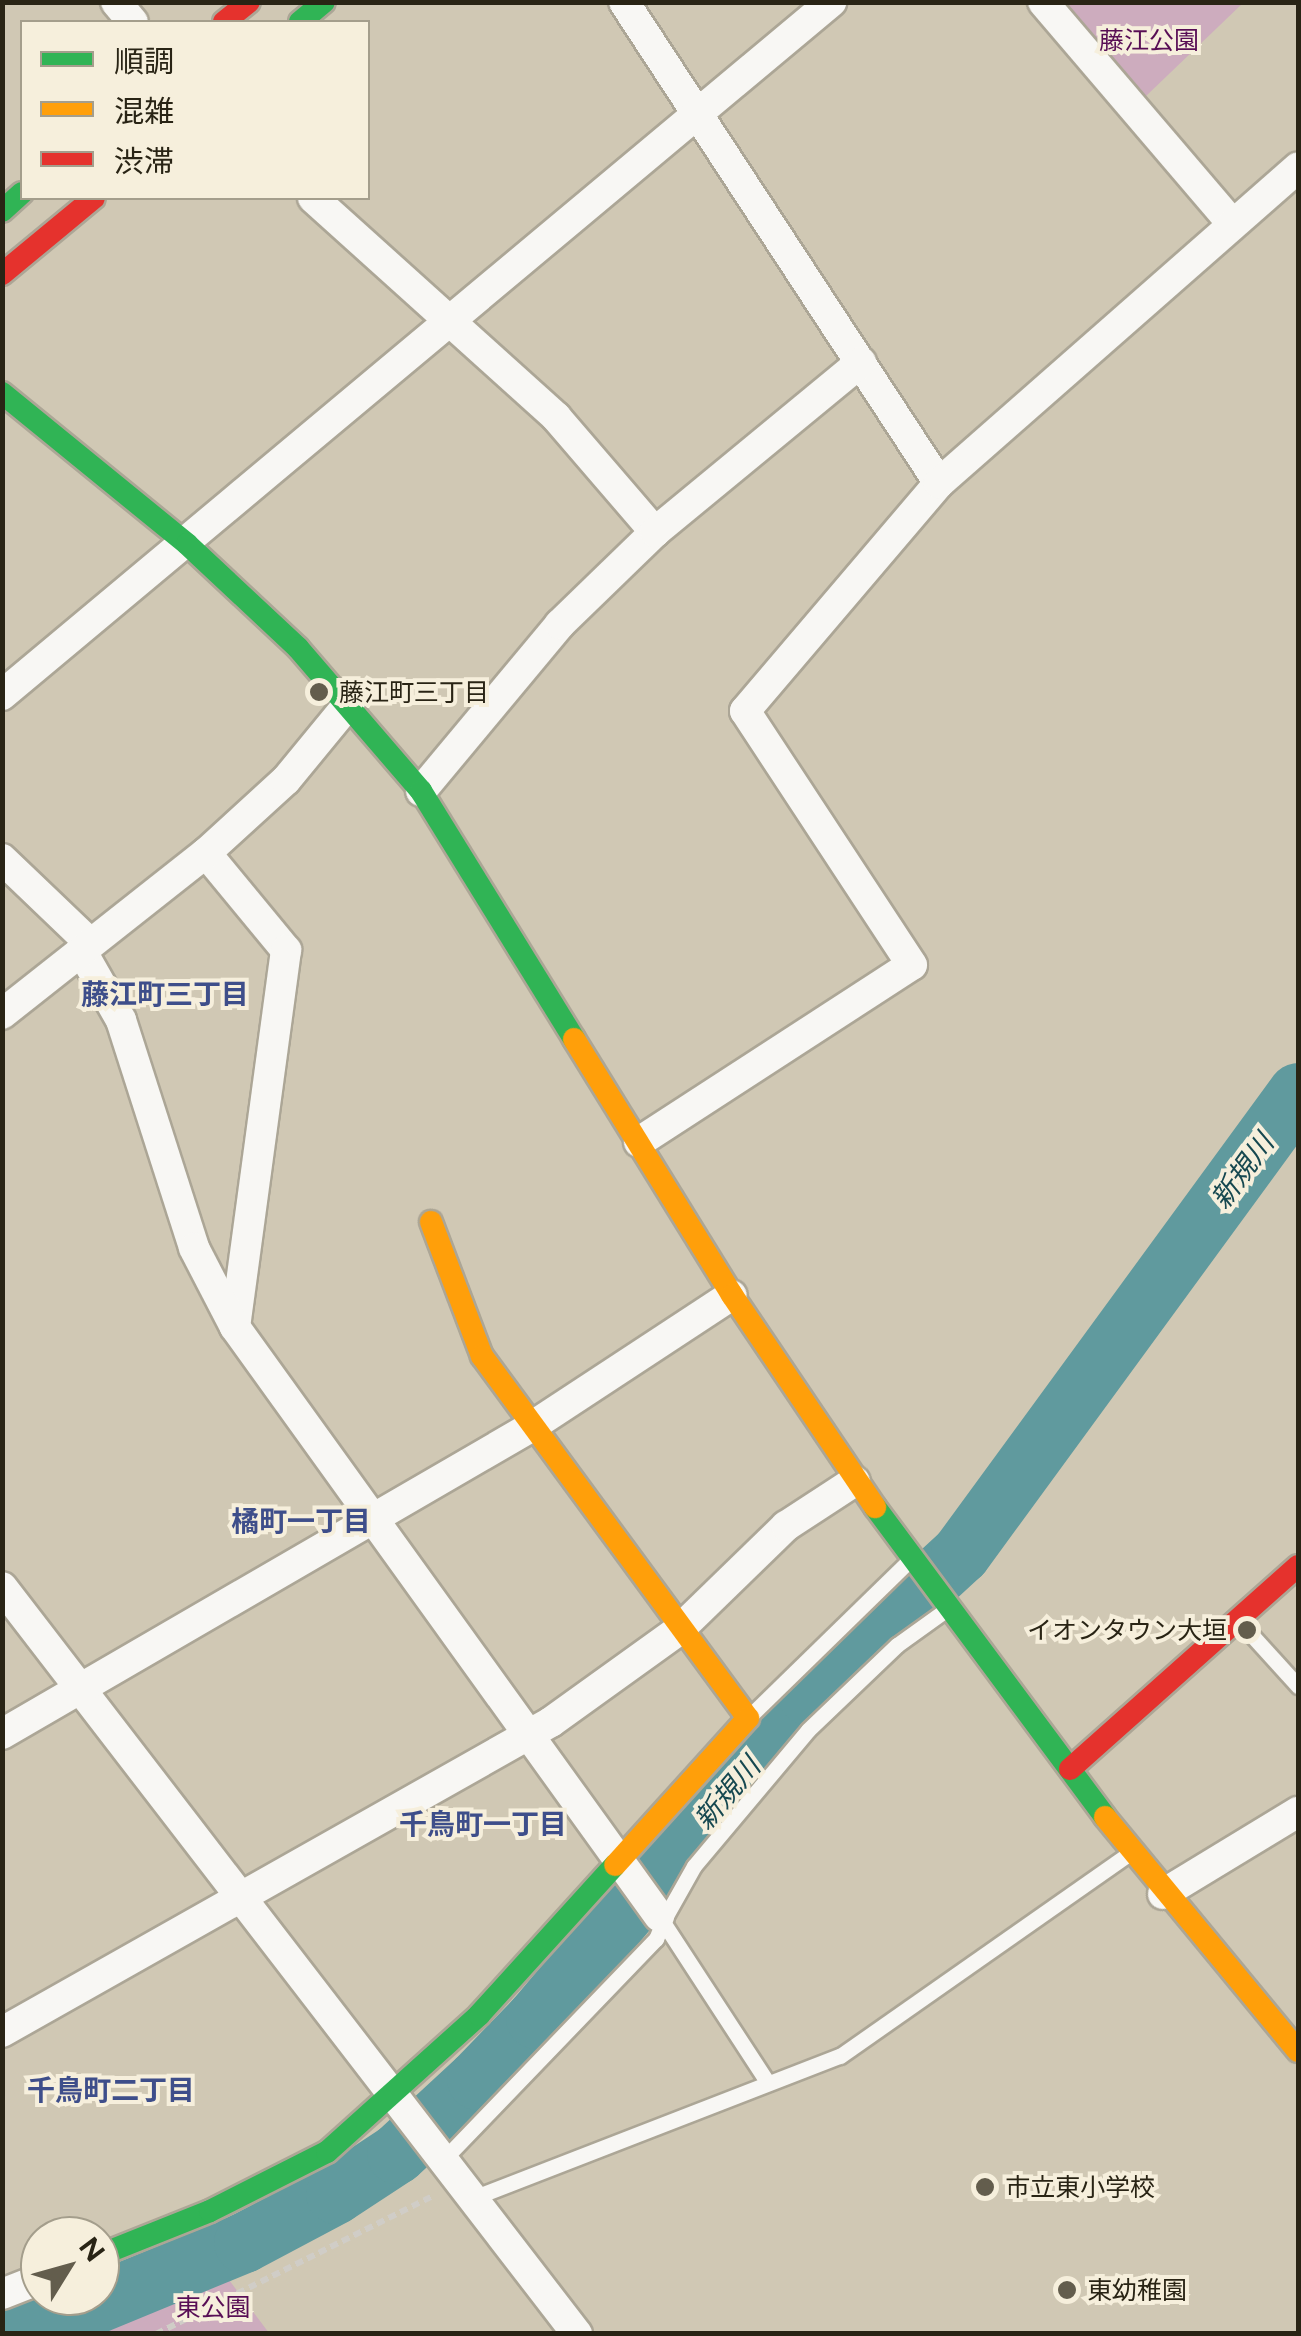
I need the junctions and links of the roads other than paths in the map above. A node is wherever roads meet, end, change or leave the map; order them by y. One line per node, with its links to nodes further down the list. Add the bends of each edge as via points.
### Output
1 (248, 2): 7 (main road)
2 (324, 2): 8 (main road)
3 (359, 2): 9 (street)
4 (624, 2): 10 (street)
5 (831, 2): 10 (street)
6 (1044, 2): 14 (street)
7 (226, 20)
8 (302, 20)
9 (320, 20)
10 (702, 113): 16 (street); 17 (street)
11 (1298, 168): 14 (street)
12 (92, 200): 15 (main road)
13 (315, 200): 16 (street)
14 (1232, 223): 19 (street)
15 (2, 274)
16 (454, 322): 20 (street, via 556,417); 21 (street)
17 (861, 362): 19 (street); 20 (street)
18 (2, 393): 21 (main road)
19 (939, 483): 29 (street, via 745,711 912,965)
20 (655, 532): 24 (street, via 560,624)
21 (186, 544): 22 (street); 23 (main road)
22 (2, 695)
23 (350, 702): 24 (main road); 25 (street, via 286,780)
24 (421, 791): 29 (main road)
25 (206, 853): 27 (street); 32 (street, via 286,950)
26 (2, 860): 27 (street)
27 (85, 946): 28 (street); 32 (street, via 121,1020 194,1248)
28 (2, 1014)
29 (639, 1142): 31 (main road)
30 (431, 1222): 33 (main road, via 482,1356)
31 (732, 1294): 33 (street); 34 (main road)
32 (235, 1327): 35 (street)
33 (531, 1427): 35 (street); 41 (main road)
34 (855, 1481): 36 (main road); 41 (street, via 774,1536)
35 (372, 1520): 43 (street); 46 (street)
36 (912, 1563): 39 (main road); 44 (lane)
37 (1298, 1566): 40 (main road)
38 (2, 1587): 43 (street)
39 (943, 1605): 47 (main road); 53 (lane, via 808,1730 694,1866)
40 (1239, 1621): 42 (lane); 47 (main road)
41 (679, 1630): 44 (main road); 46 (street)
42 (1298, 1686)
43 (79, 1689): 45 (street); 52 (street)
44 (748, 1718): 50 (main road)
45 (2, 1734)
46 (526, 1736): 50 (street); 52 (street)
47 (1070, 1769): 49 (main road)
48 (1298, 1812): 51 (street)
49 (1134, 1851): 51 (main road); 56 (lane, via 840,2056)
50 (623, 1868): 53 (street); 57 (main road)
51 (1163, 1894): 55 (main road)
52 (241, 1896): 54 (street); 57 (street)
53 (661, 1919): 56 (lane); 58 (lane, via 656,1939)
54 (2, 2032)
55 (1298, 2051)
56 (768, 2083): 58 (lane)
57 (399, 2100): 58 (street); 59 (main road, via 327,2152 210,2212)
58 (455, 2173): 60 (street)
59 (120, 2247)
60 (577, 2334)

